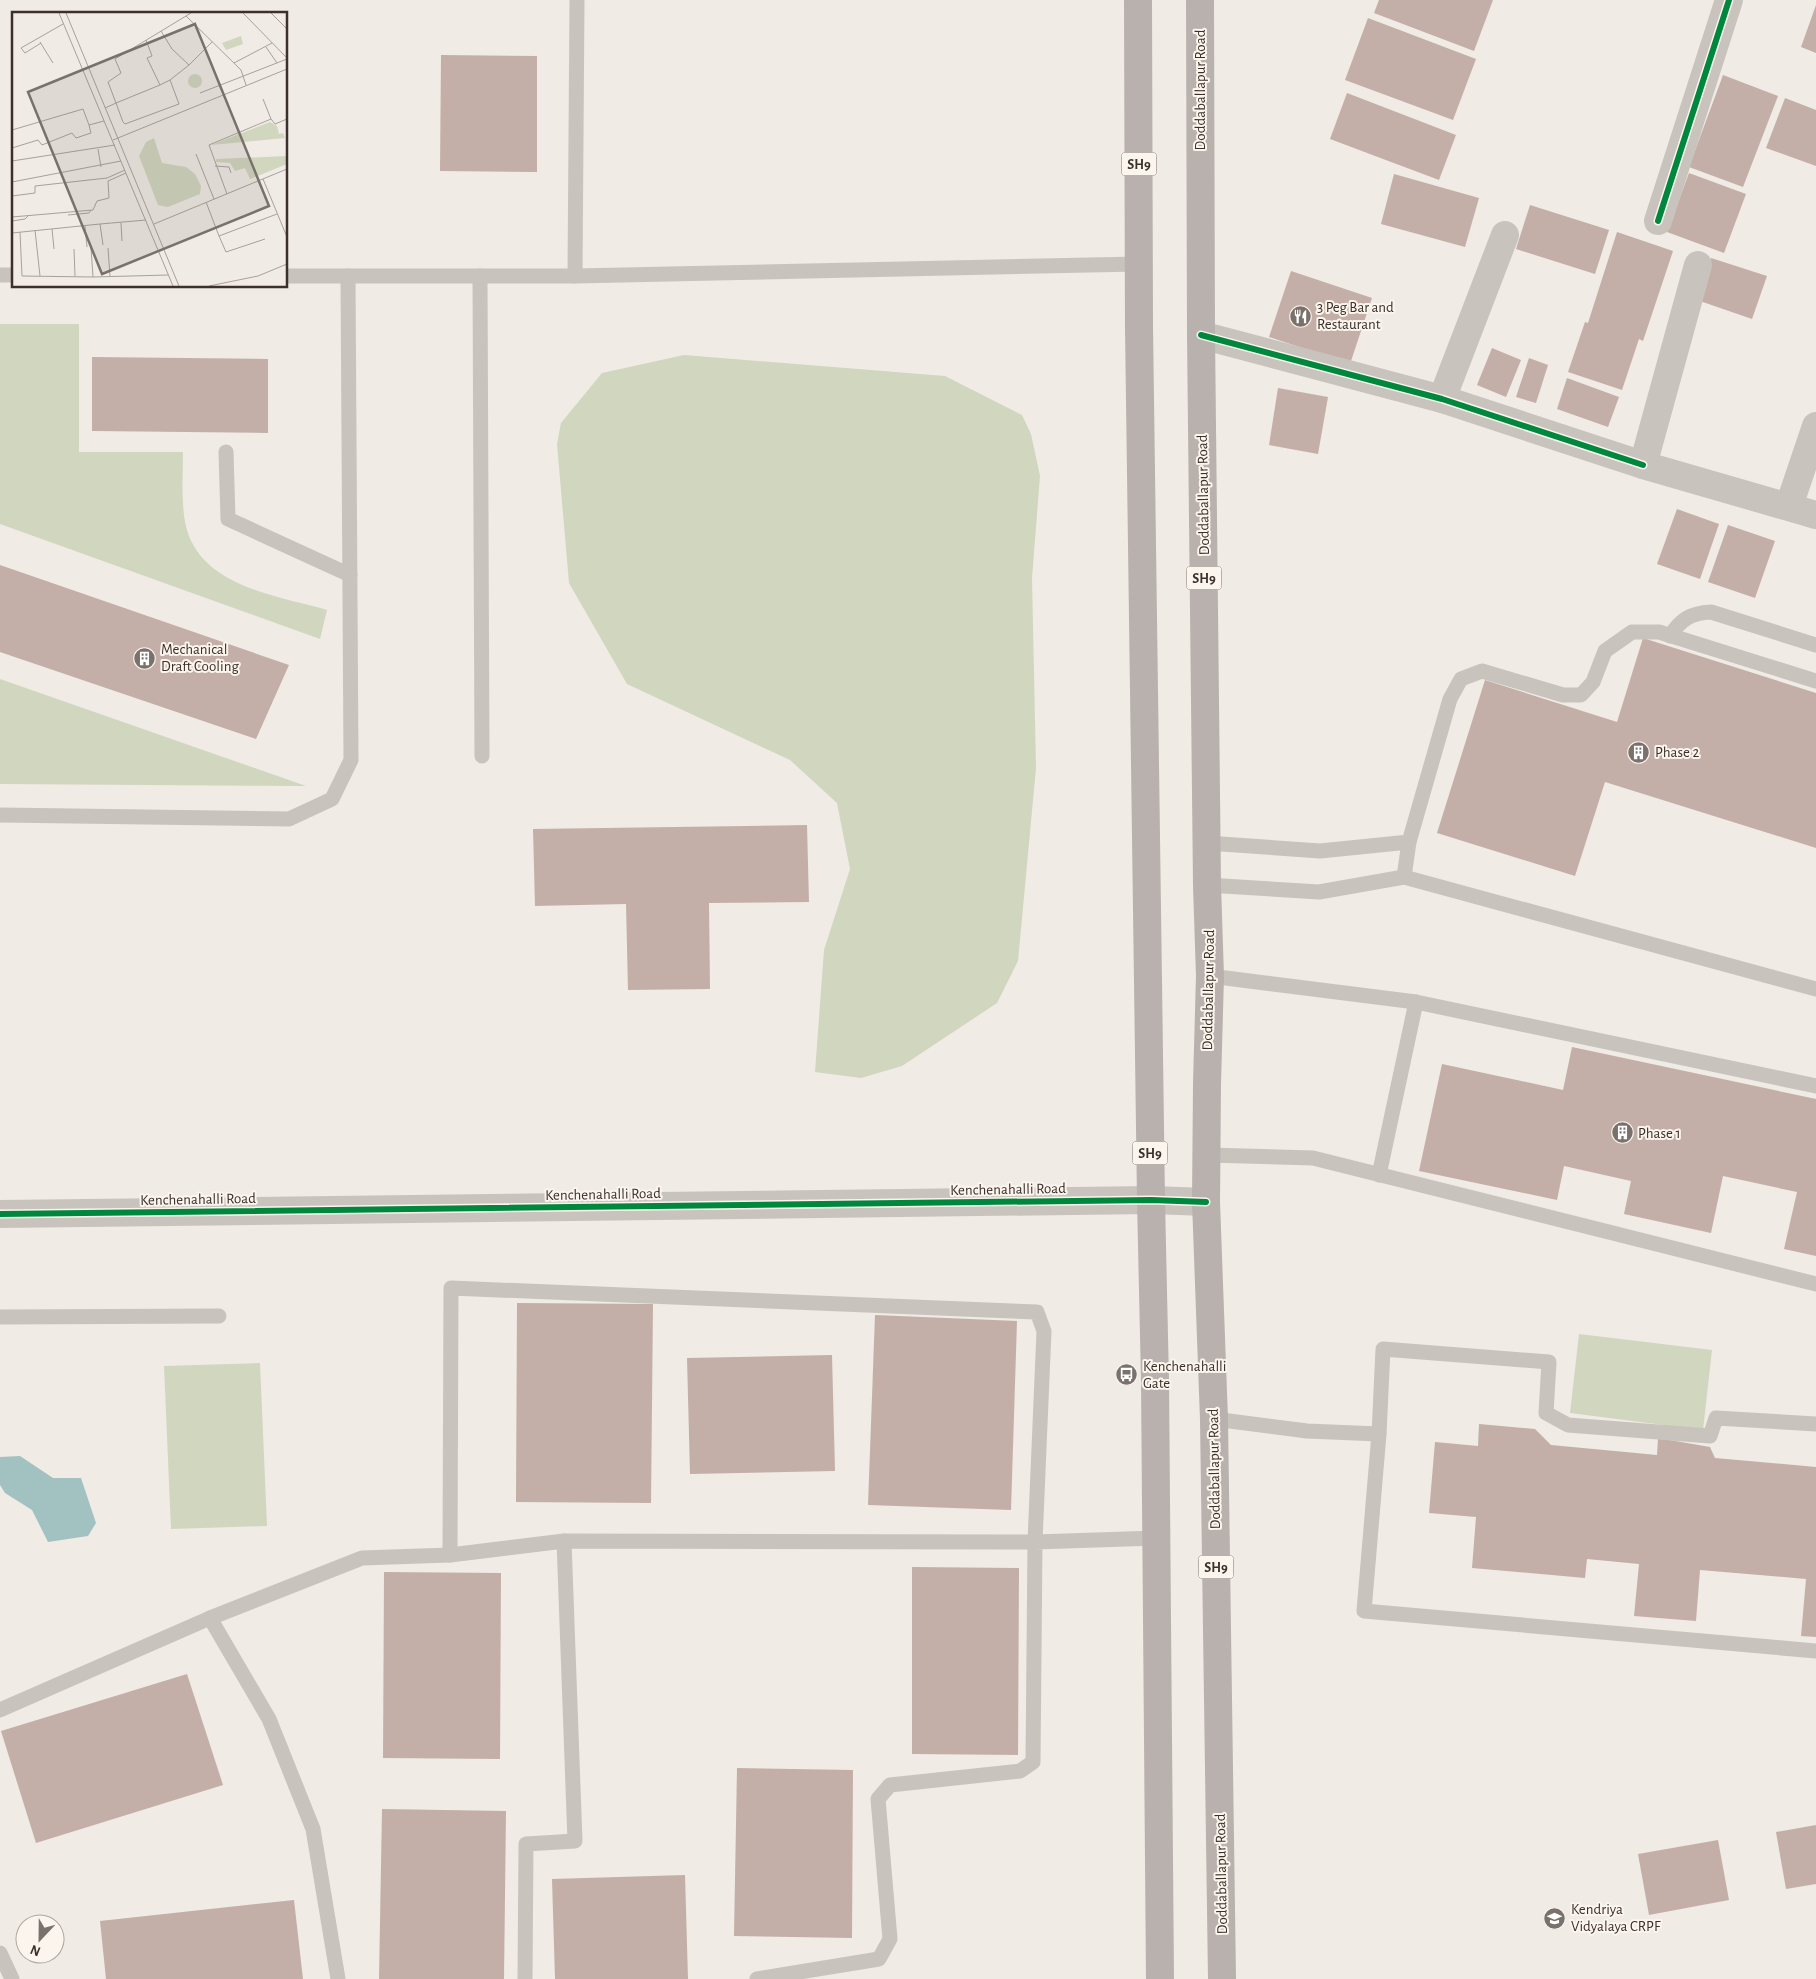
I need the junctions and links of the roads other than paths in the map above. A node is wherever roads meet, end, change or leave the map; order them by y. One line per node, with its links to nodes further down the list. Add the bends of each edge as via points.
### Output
1 (577, 0): 12 (lane)
2 (1138, 0): 7 (main road, SH9)
3 (1200, 0): 13 (main road, Doddaballapur Road / SH9)
4 (1729, 0): 5 (street)
5 (1658, 221)
6 (1505, 234): 14 (street)
7 (1139, 264): 12 (lane); 36 (main road, SH9)
8 (1698, 266): 17 (street)
9 (288, 276): 10 (lane)
10 (348, 276): 11 (lane); 20 (lane)
11 (480, 276): 12 (lane); 24 (lane)
12 (575, 276)
13 (1201, 335): 14 (street); 27 (main road, Doddaballapur Road / SH9)
14 (1442, 399): 17 (street)
15 (1816, 426): 18 (street)
16 (226, 452): 20 (lane, via 228,520)
17 (1643, 465): 18 (street)
18 (1789, 506): 19 (street)
19 (1816, 515)
20 (350, 575): 25 (lane, via 351,760 332,799 289,819)
21 (1670, 636): 22 (lane, via 1677,624 1688,616 1711,612); 23 (lane); 26 (lane, via 1659,632 1632,632 1605,652 1593,682 1581,695 1563,695 1482,670 1461,679 1450,699)
22 (1816, 645)
23 (1816, 681)
24 (482, 756)
25 (0, 815)
26 (1410, 842): 27 (lane, via 1320,851); 28 (lane)
27 (1207, 844): 29 (main road, Doddaballapur Road / SH9)
28 (1404, 877): 29 (lane, via 1320,892); 31 (lane)
29 (1207, 885): 30 (main road, Doddaballapur Road / SH9)
30 (1210, 976): 32 (lane); 34 (main road, Doddaballapur Road / SH9)
31 (1816, 989)
32 (1416, 1002): 33 (lane); 35 (lane)
33 (1816, 1086)
34 (1206, 1155): 35 (lane, via 1313,1158); 37 (main road, Doddaballapur Road / SH9)
35 (1379, 1175): 39 (lane)
36 (1151, 1200): 37 (street, Kenchenahalli Road); 38 (street, Kenchenahalli Road); 45 (main road, SH9)
37 (1206, 1202): 42 (main road, Doddaballapur Road / SH9)
38 (0, 1214)
39 (1816, 1284)
40 (219, 1316): 41 (lane)
41 (0, 1317)
42 (1214, 1419): 44 (lane, via 1307,1431); 58 (main road, Doddaballapur Road / SH9)
43 (1816, 1424): 44 (lane, via 1716,1418 1710,1436 1568,1425 1546,1413 1549,1362 1383,1349)
44 (1379, 1434): 50 (lane, via 1364,1611)
45 (1157, 1538): 47 (lane); 57 (main road, SH9)
46 (564, 1541): 47 (lane); 48 (lane); 55 (lane, via 575,1841 526,1844)
47 (1035, 1542): 48 (lane, via 1044,1331 1037,1312 451,1288); 56 (lane, via 1033,1762 1020,1771 890,1785 878,1799 890,1940 879,1959)
48 (450, 1555): 49 (lane, via 362,1558)
49 (210, 1618): 51 (lane); 54 (lane, via 269,1719 312,1829)
50 (1816, 1651)
51 (0, 1710)
52 (0, 1953): 53 (lane)
53 (12, 1979)
54 (338, 1979)
55 (524, 1979)
56 (758, 1979)
57 (1160, 1979)
58 (1222, 1979)

